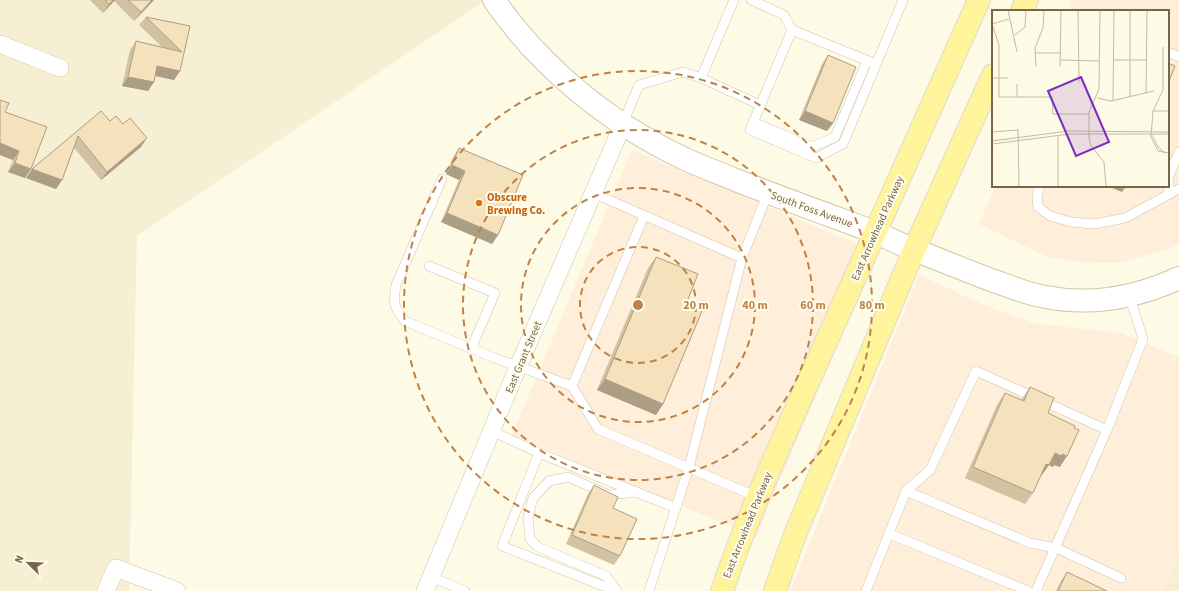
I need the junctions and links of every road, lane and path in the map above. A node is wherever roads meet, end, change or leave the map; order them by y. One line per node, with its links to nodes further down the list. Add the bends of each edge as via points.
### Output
1 (494, 0): 19 (street, South Foss Avenue, via 547,64 596,106)
2 (734, 0): 16 (lane)
3 (751, 0): 8 (lane, via 784,14)
4 (904, 0): 13 (lane)
5 (979, 0): 30 (main road, East Arrowhead Parkway)
6 (1027, 0): 7 (main road)
7 (1022, 10)
8 (792, 30): 12 (lane); 17 (lane)
9 (0, 44): 14 (street)
10 (1169, 52): 11 (lane)
11 (1179, 57)
12 (867, 61): 13 (lane); 18 (lane, via 835,137 812,147)
13 (876, 64): 18 (lane, via 843,144 816,158 750,130)
14 (60, 68)
15 (992, 77): 31 (main road)
16 (701, 78): 17 (lane); 19 (lane, via 683,72 640,85)
17 (760, 104): 18 (lane)
18 (753, 122)
19 (623, 124): 26 (street, South Foss Avenue, via 684,159); 27 (street, East Grant Street)
20 (1179, 152): 21 (lane)
21 (1169, 176)
22 (442, 179): 36 (lane, via 396,284 394,299 397,311 405,321)
23 (1040, 187): 28 (lane, via 1038,207 1050,216 1071,222 1094,224 1125,218)
24 (1169, 187): 28 (lane)
25 (1179, 188): 28 (lane)
26 (768, 193): 30 (street, South Foss Avenue); 32 (lane)
27 (593, 194): 29 (lane); 37 (street, East Grant Street)
28 (1169, 194)
29 (644, 216): 32 (lane); 38 (lane)
30 (875, 232): 31 (street, South Foss Avenue); 45 (main road, East Arrowhead Parkway)
31 (914, 250): 35 (street, South Foss Avenue, via 1019,290 1046,297 1094,301); 57 (main road, via 794,537)
32 (742, 258): 42 (lane)
33 (429, 266): 36 (lane, via 495,293)
34 (1179, 278): 35 (street, South Foss Avenue)
35 (1129, 295): 40 (lane, via 1144,339)
36 (471, 349): 37 (lane)
37 (518, 367): 38 (lane); 39 (street, East Grant Street)
38 (572, 386): 42 (lane, via 598,429)
39 (492, 430): 41 (lane); 50 (street, East Grant Street)
40 (1107, 430): 43 (lane, via 976,371 930,470); 48 (lane)
41 (539, 453): 44 (lane); 54 (lane, via 502,546)
42 (689, 467): 45 (lane); 46 (lane)
43 (906, 491): 47 (lane); 48 (lane, via 1030,543)
44 (636, 492): 46 (lane); 54 (lane, via 609,495 568,477 549,481 533,498 528,517 530,539 538,547 606,576)
45 (758, 497): 56 (main road, East Arrowhead Parkway)
46 (676, 508): 55 (lane)
47 (890, 534): 58 (lane); 59 (lane)
48 (1056, 548): 49 (lane); 60 (lane)
49 (1122, 578)
50 (428, 584): 53 (lane)
51 (106, 591): 52 (street, via 116,568)
52 (177, 591)
53 (465, 591)
54 (617, 591)
55 (649, 591)
56 (722, 591)
57 (775, 591)
58 (866, 591)
59 (1028, 591)
60 (1036, 591)

